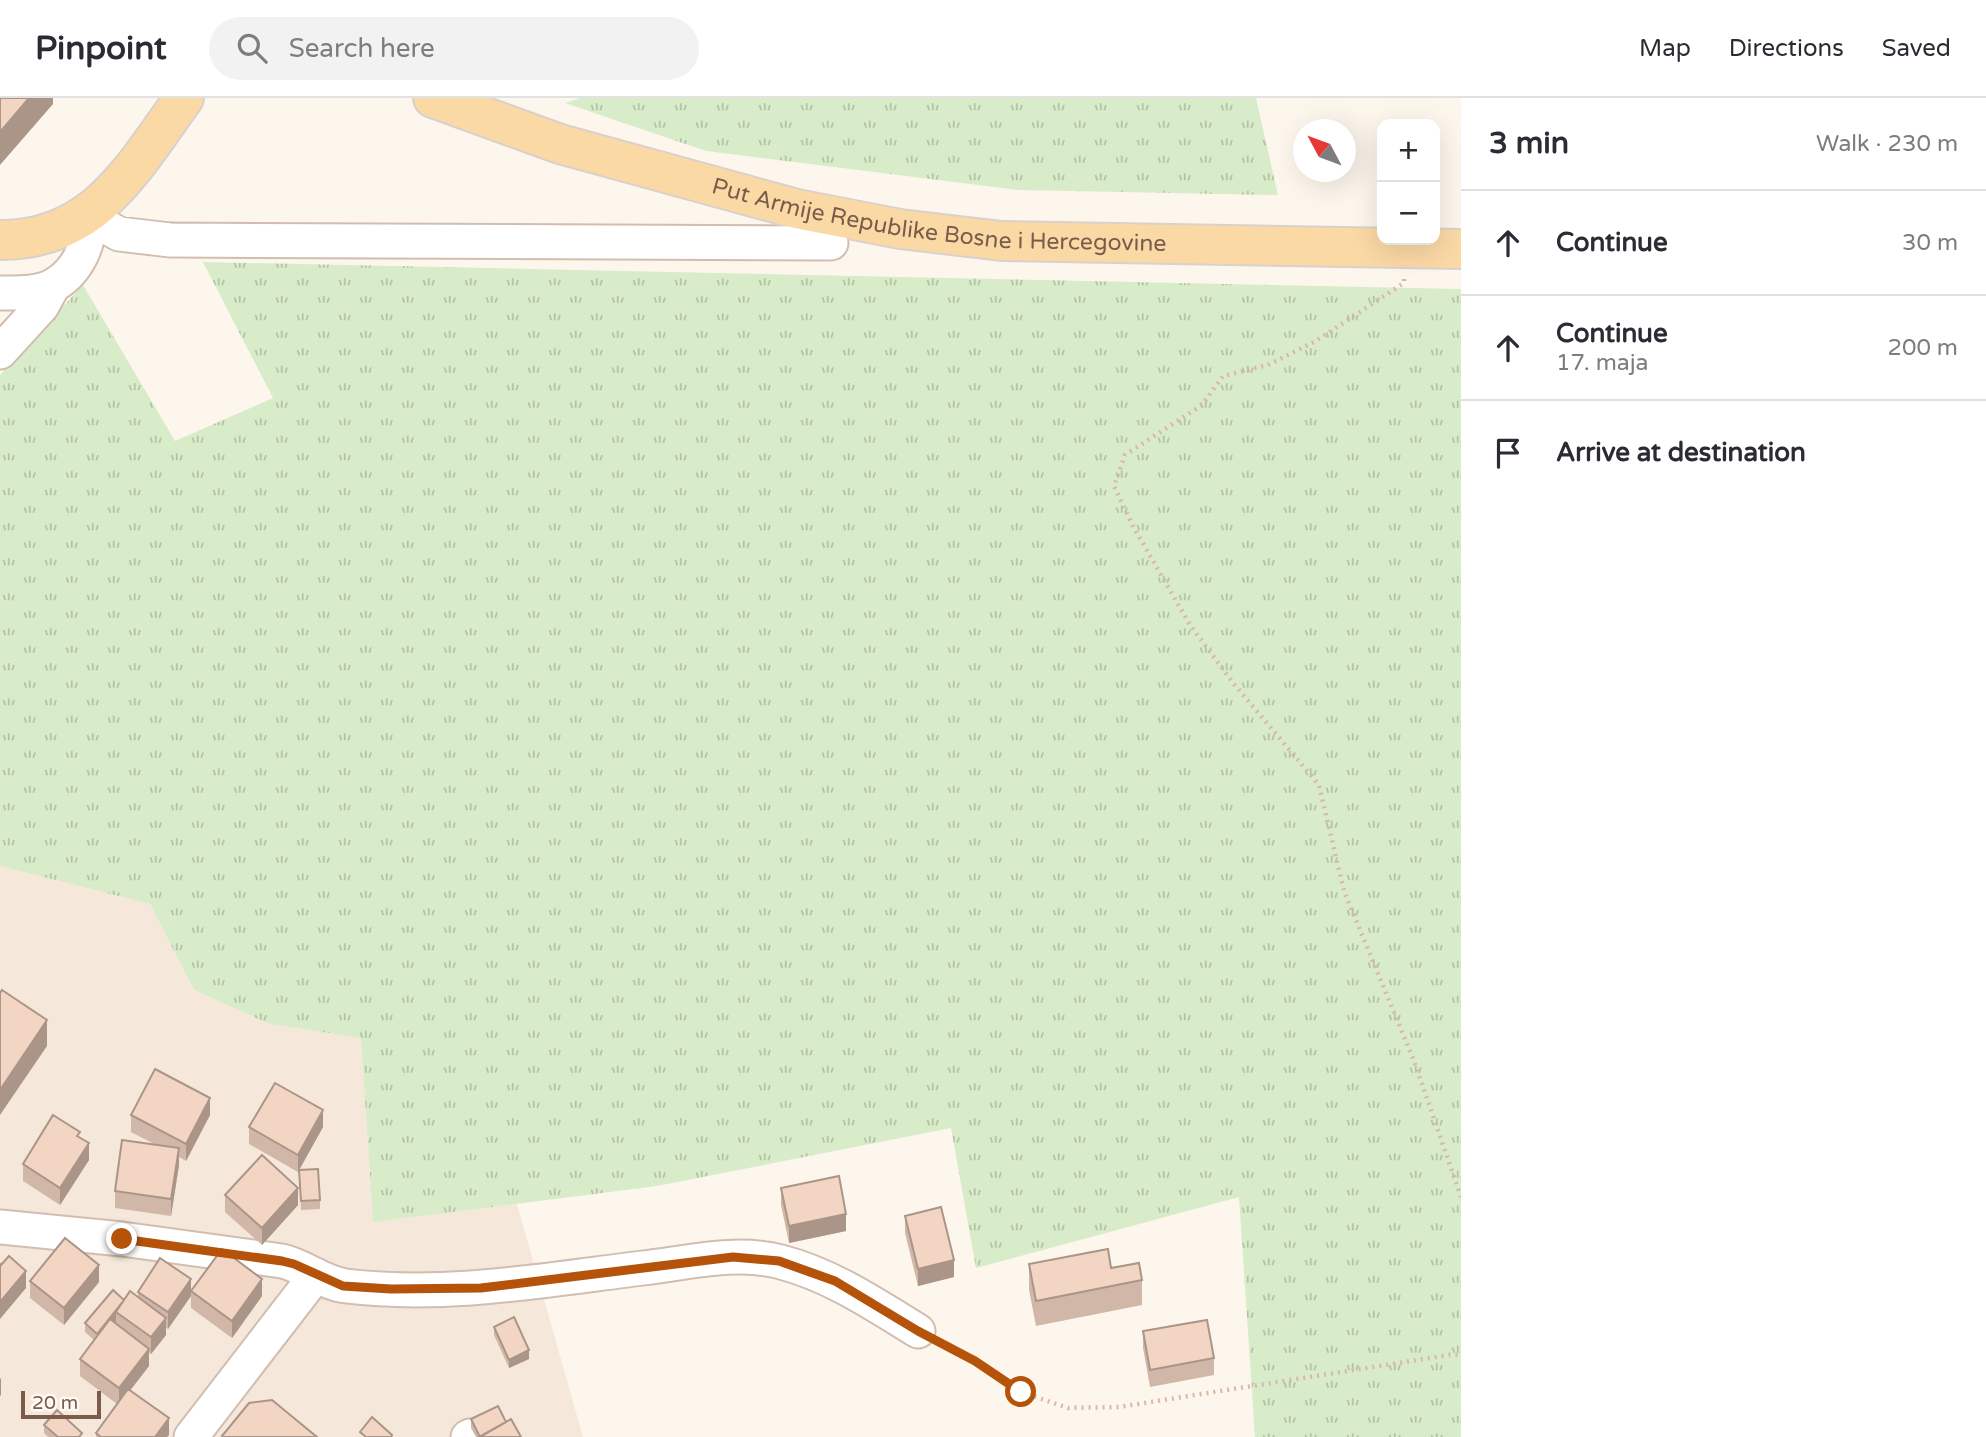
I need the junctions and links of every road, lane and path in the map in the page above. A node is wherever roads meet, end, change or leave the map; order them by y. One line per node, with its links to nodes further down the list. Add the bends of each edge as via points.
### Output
1 (184, 98): 3 (main road, via 131,170)
2 (433, 98): 6 (main road, Put Armije Republike Bosne i Hercegovine, via 560,144 797,209 900,229 1002,241)
3 (87, 216): 4 (main road, via 61,230); 5 (street, via 119,234 170,240); 8 (street, via 90,229 85,247)
4 (0, 240)
5 (831, 243)
6 (1403, 248): 7 (main road, Put Armije Republike Bosne i Hercegovine); 11 (path, via 1404,283 1268,365 1223,376 1202,405 1125,455 1114,486 1190,625 1319,785 1344,891 1414,1061)
7 (1461, 249)
8 (53, 286): 9 (street); 10 (street, via 42,306)
9 (0, 293)
10 (0, 352)
11 (1461, 1197)
12 (0, 1227): 13 (street, via 282,1261)
13 (316, 1275): 14 (street, via 343,1286 481,1288 733,1257 779,1261 835,1281); 16 (street)
14 (918, 1331): 15 (path, via 1021,1392 1069,1408 1119,1407)
15 (1461, 1355)
16 (191, 1437)

